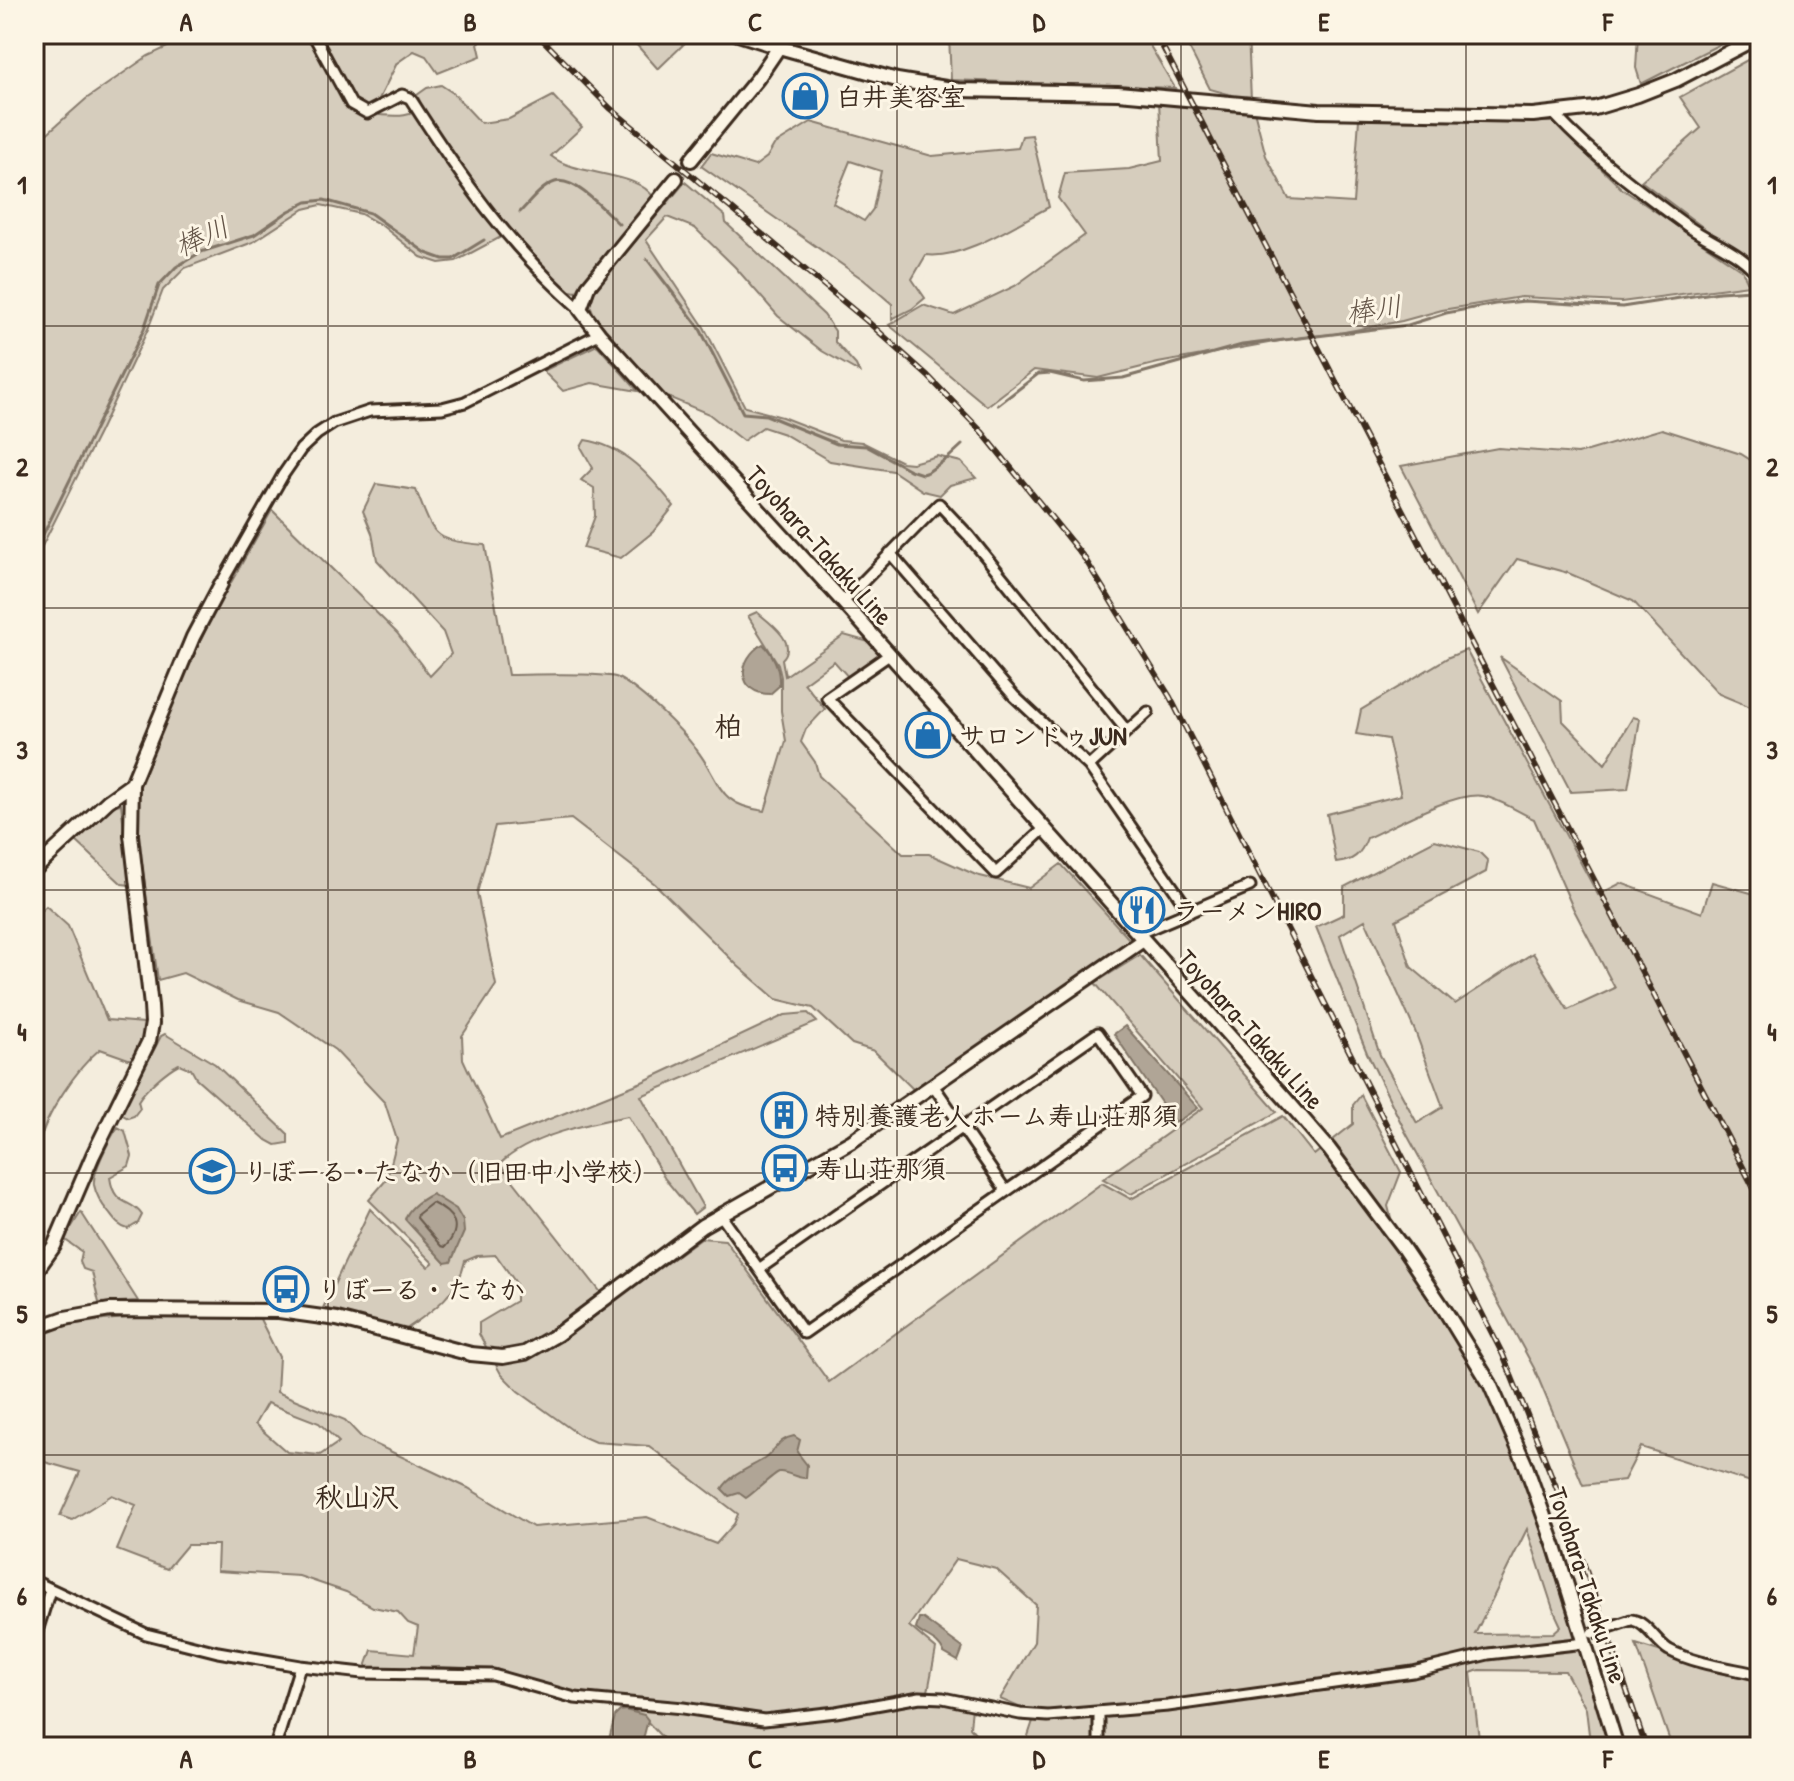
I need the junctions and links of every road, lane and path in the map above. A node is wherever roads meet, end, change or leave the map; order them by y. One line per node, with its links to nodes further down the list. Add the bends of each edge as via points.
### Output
1 (313, 34): 9 (street, via 358,110 367,113 402,95 410,98 492,217)
2 (738, 34): 4 (street)
3 (1760, 36): 5 (street, via 1638,95)
4 (779, 47): 5 (street, via 897,80 958,90 1118,93 1331,112); 6 (street)
5 (1555, 115): 8 (street, via 1608,164)
6 (691, 160)
7 (676, 179): 9 (street, via 588,287)
8 (1760, 278)
9 (580, 309): 10 (street, Toyohara-Takaku Line)
10 (599, 334): 12 (street, via 465,402 370,411 317,434 279,482); 13 (street, Toyohara-Takaku Line)
11 (890, 553): 13 (street); 16 (street, via 939,504); 17 (street, via 1014,696)
12 (221, 584): 18 (street, via 193,637)
13 (843, 602): 14 (street, Toyohara-Takaku Line)
14 (889, 655): 19 (street, Toyohara-Takaku Line); 19 (street, via 827,698 996,873)
15 (1148, 712): 16 (street)
16 (1127, 731): 17 (street)
17 (1089, 766): 22 (street)
18 (132, 784): 20 (street); 29 (street, via 131,835 152,1023 149,1041 54,1246)
19 (1045, 828): 23 (street, Toyohara-Takaku Line)
20 (34, 870)
21 (1250, 886): 22 (street)
22 (1190, 912): 23 (street)
23 (1140, 937): 24 (street); 33 (street, Toyohara-Takaku Line, via 1329,1149 1446,1312 1490,1384 1526,1466)
24 (933, 1085): 25 (street); 27 (street, via 842,1147)
25 (962, 1128): 26 (street); 26 (street, via 1098,1033 1142,1096); 28 (street)
26 (1006, 1191): 28 (street, via 804,1333)
27 (720, 1214): 28 (street); 30 (street, via 558,1334 512,1356 471,1354 337,1319 279,1311 110,1310)
28 (759, 1269)
29 (34, 1274)
30 (34, 1329)
31 (34, 1581): 32 (street)
32 (50, 1590): 34 (street); 35 (street, via 158,1638)
33 (1586, 1637): 36 (street, bridge, via 1631,1620 1671,1651); 37 (street, via 1413,1672 1203,1703); 40 (street, Toyohara-Takaku Line)
34 (34, 1641)
35 (300, 1666): 37 (street, via 493,1675 575,1698 764,1720 920,1697 1036,1715); 38 (street)
36 (1760, 1675)
37 (1099, 1712): 39 (street)
38 (275, 1747)
39 (1099, 1747)
40 (1617, 1747)

